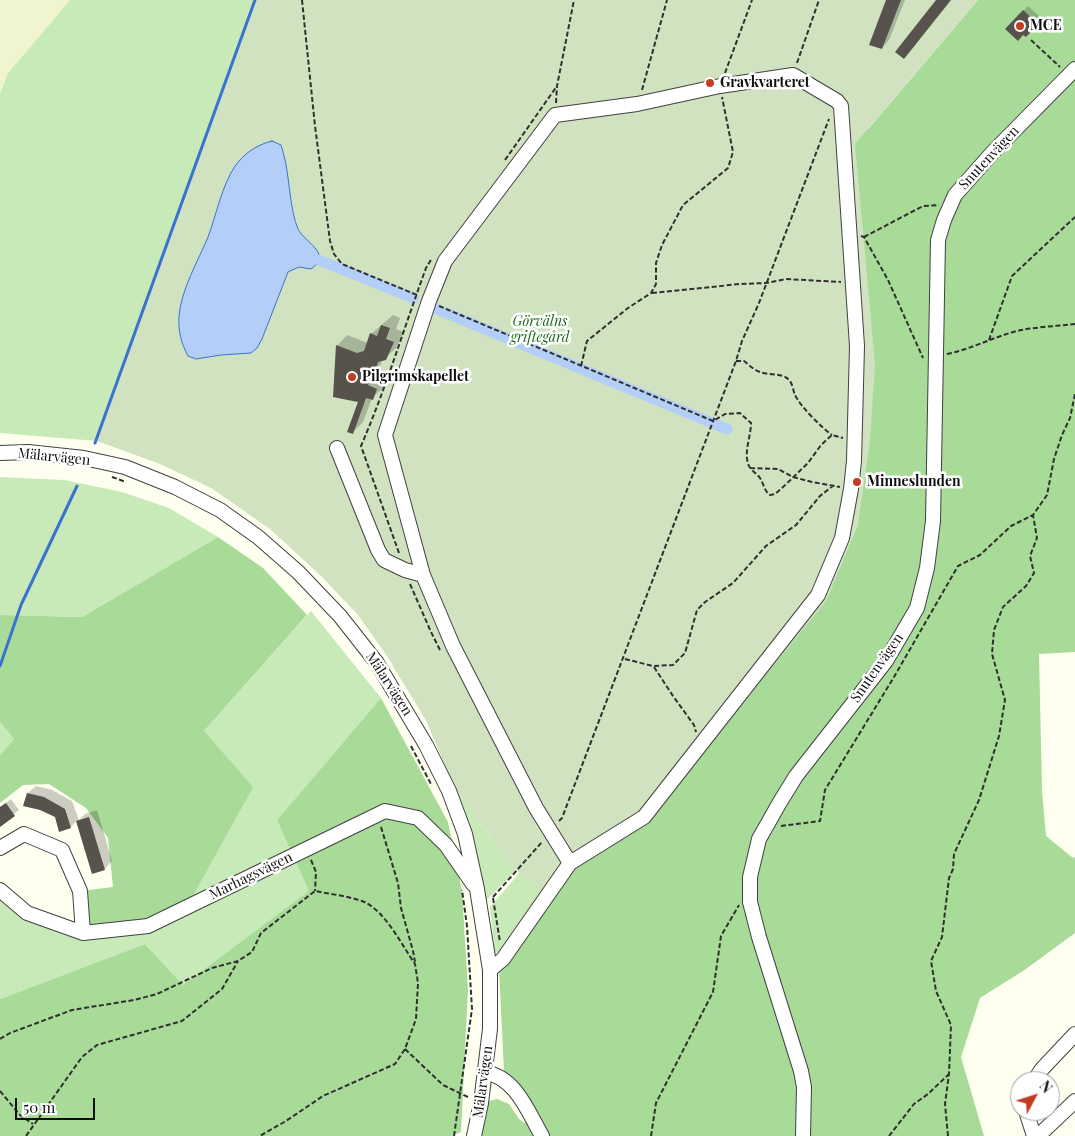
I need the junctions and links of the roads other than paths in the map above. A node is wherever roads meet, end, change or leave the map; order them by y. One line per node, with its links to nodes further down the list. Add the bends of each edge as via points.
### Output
1 (1072, 72): 18 (street, Snutenvägen, via 956,194 944,220 938,240 929,358 933,521 927,568 917,608 886,661 796,776 760,839 750,876 750,902 759,937 802,1071)
2 (337, 448): 4 (street, via 384,560)
3 (0, 453): 7 (street, Mälarvägen, via 28,452 84,458 125,468 167,484 220,510 258,537 298,572 378,663 417,728 449,791 465,834)
4 (423, 575): 6 (street, via 453,646 536,808); 6 (street, via 385,435 445,261 555,115 637,104 720,86 793,75 837,101 841,106 857,236 853,284 857,346 854,460 842,538 818,595 644,817)
5 (0, 848): 9 (street, via 24,834 62,850 80,890)
6 (570, 863): 10 (street, via 503,959)
7 (477, 889): 9 (street, Marhagsvägen, via 446,845 418,818 385,811 148,926); 10 (street, Mälarvägen)
8 (0, 890): 9 (street, Marhagsvägen, via 27,913)
9 (82, 933)
10 (490, 970): 13 (street, Mälarvägen, via 490,1029)
11 (1075, 1034): 12 (street)
12 (1041, 1071)
13 (484, 1072): 16 (street, Mälarvägen, via 482,1102); 17 (street, via 494,1073 508,1082)
14 (1075, 1101): 20 (street)
15 (1029, 1121): 19 (street)
16 (474, 1136)
17 (542, 1136)
18 (803, 1136)
19 (1034, 1136)
20 (1038, 1136)

